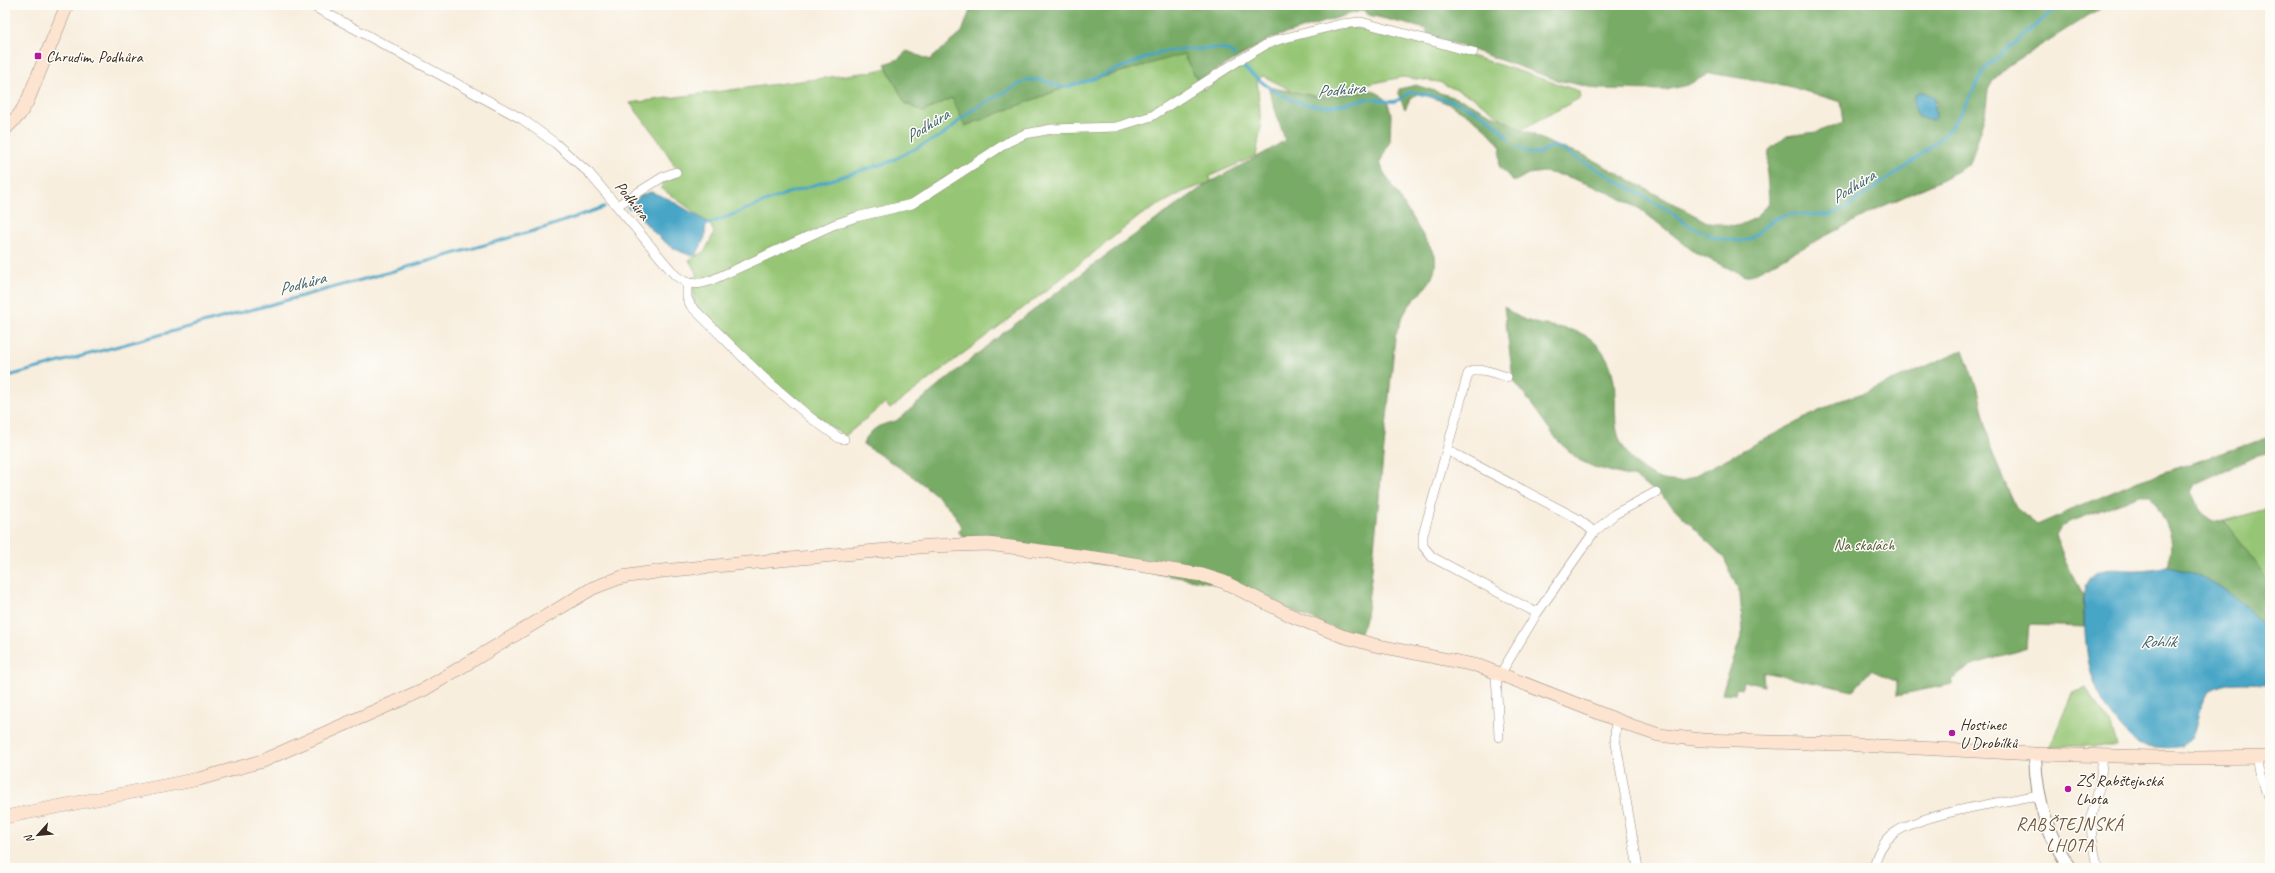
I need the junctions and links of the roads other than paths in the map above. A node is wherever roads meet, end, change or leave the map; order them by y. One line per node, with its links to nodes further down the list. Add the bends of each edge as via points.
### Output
1 (61, 5): 4 (main road)
2 (67, 5): 4 (main road)
3 (311, 5): 8 (street, Podhůra, via 522,119 574,159)
4 (62, 18): 6 (main road, via 27,102)
5 (1473, 52): 9 (street, via 1361,22 1341,24 1281,39 1267,44 1235,63 1152,116 1116,127 1052,129 1025,134 1008,142 912,204 863,215 834,225 712,280 698,284)
6 (5, 129)
7 (676, 172): 8 (street, via 663,177)
8 (618, 205): 9 (street, Podhůra, via 675,275)
9 (687, 283): 11 (street, via 687,298 691,306 739,355 812,418)
10 (1507, 377): 12 (street, via 1479,370 1468,374)
11 (844, 439)
12 (1447, 450): 14 (street, via 1578,519); 15 (street, via 1424,535 1425,550 1432,557)
13 (1656, 492): 14 (street, via 1615,514)
14 (1594, 532): 15 (street)
15 (1537, 614): 16 (street)
16 (1498, 672): 17 (main road); 18 (street); 25 (main road, via 1452,660 1374,646 1342,636 1292,616 1224,582 1202,575 1004,545 930,546 662,571 622,577 593,588 425,689 262,761 199,779)
17 (1616, 720): 19 (main road, via 1647,732 1687,739); 26 (street, via 1615,738)
18 (1499, 737)
19 (2035, 754): 20 (main road); 23 (street)
20 (2103, 756): 22 (main road); 29 (street, via 2100,784 2091,817)
21 (2270, 757): 22 (main road)
22 (2256, 758): 24 (street)
23 (2039, 795): 27 (street, via 1943,815 1902,829 1883,846); 28 (street, via 2052,840)
24 (2270, 802)
25 (5, 817)
26 (1638, 868)
27 (1874, 868)
28 (2070, 868)
29 (2096, 868)

